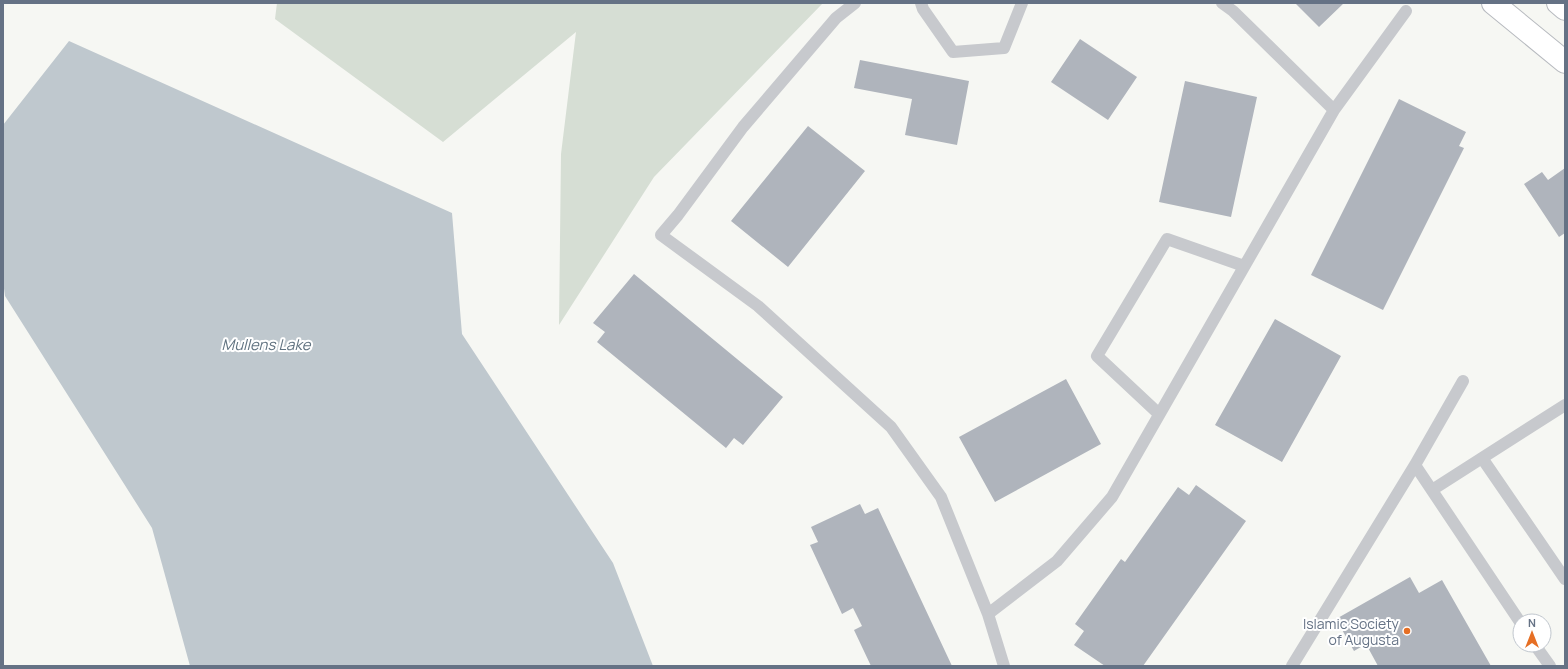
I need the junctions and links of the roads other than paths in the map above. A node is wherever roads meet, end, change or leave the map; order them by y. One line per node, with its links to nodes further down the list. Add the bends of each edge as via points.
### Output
1 (855, 3): 20 (lane, via 836,18 742,127 661,235 758,306 891,427 941,497)
2 (921, 3): 3 (lane, via 953,52 1004,48)
3 (1022, 3)
4 (1222, 3): 10 (lane)
5 (1493, 3): 9 (main road)
6 (1558, 3): 7 (main road)
7 (1565, 9)
8 (1406, 11): 10 (lane)
9 (1565, 62)
10 (1334, 110): 11 (lane)
11 (1244, 266): 14 (lane); 14 (lane, via 1167,239 1097,356)
12 (1463, 381): 16 (lane)
13 (1565, 405): 15 (lane)
14 (1159, 414): 20 (lane, via 1107,503 1057,561)
15 (1482, 458): 17 (lane); 18 (lane)
16 (1415, 465): 17 (lane); 23 (lane)
17 (1432, 490): 19 (lane)
18 (1565, 580)
19 (1514, 613)
20 (988, 614): 22 (lane)
21 (1541, 653): 24 (lane)
22 (1004, 666)
23 (1292, 666)
24 (1550, 666)

